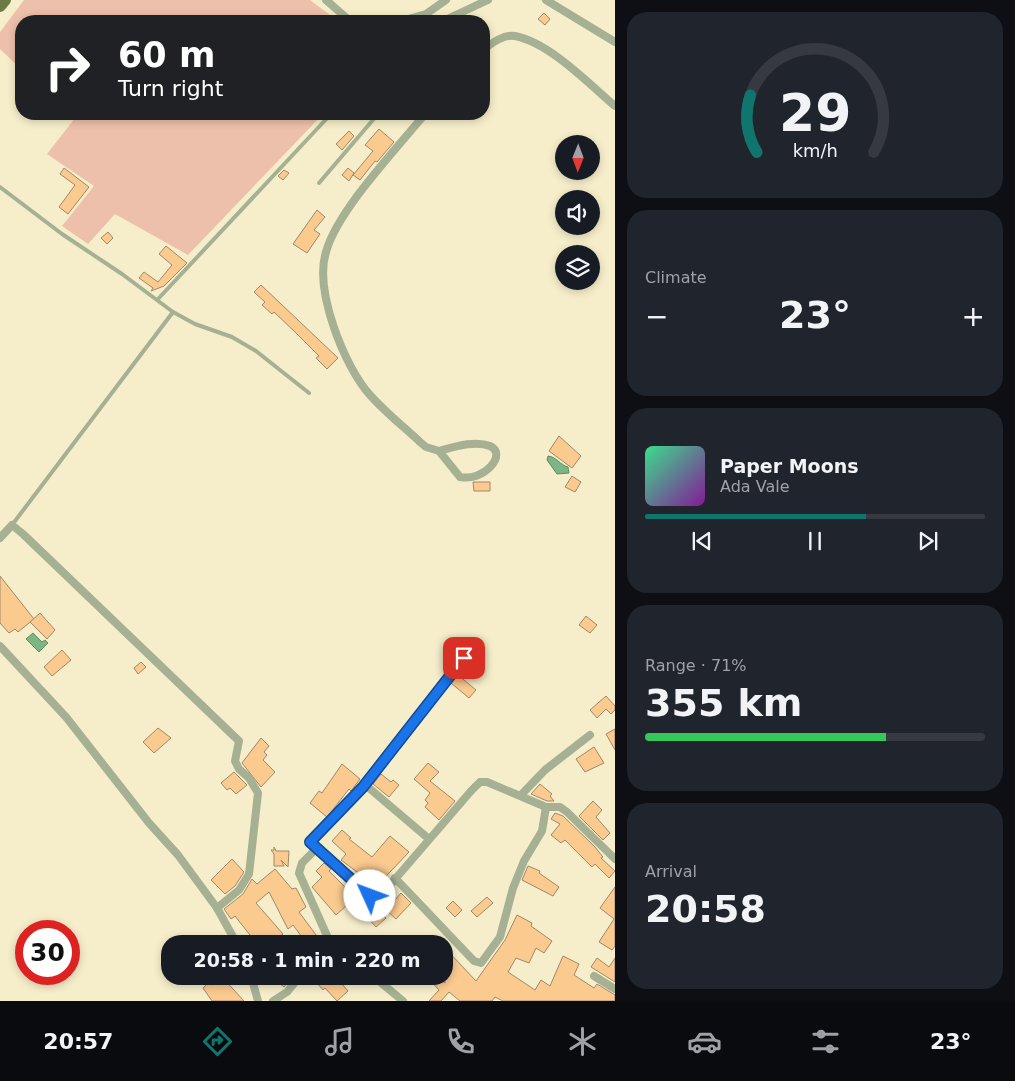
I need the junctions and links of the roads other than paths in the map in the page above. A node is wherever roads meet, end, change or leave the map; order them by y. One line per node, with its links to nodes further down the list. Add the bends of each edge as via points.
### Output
1 (5, 0): 6 (main road)
2 (326, 0): 7 (street)
3 (446, 0): 8 (street)
4 (488, 0): 9 (street)
5 (546, 0): 10 (street)
6 (0, 6)
7 (343, 15)
8 (423, 15)
9 (456, 15)
10 (615, 42)
11 (490, 44): 12 (street, via 513,36 540,46)
12 (615, 106)
13 (325, 120): 18 (lane)
14 (373, 120): 16 (lane)
15 (420, 120): 21 (street, via 376,173 331,237 322,271 328,306 351,370 370,395 420,442)
16 (318, 182)
17 (0, 187): 18 (lane)
18 (158, 299): 19 (lane)
19 (173, 312): 20 (lane, via 256,351); 22 (lane)
20 (309, 393)
21 (440, 451): 21 (street, via 460,477 475,478 494,462 493,447 487,445 464,445)
22 (12, 525): 23 (street); 34 (street, via 239,741 235,761 258,793 250,869 239,890)
23 (0, 538)
24 (0, 646): 34 (street, via 66,716)
25 (464, 658): 27 (street)
26 (590, 735): 28 (street, via 545,770)
27 (363, 787): 30 (street, via 369,788); 31 (street, via 310,842)
28 (521, 795): 29 (street); 30 (street, via 480,782)
29 (546, 807): 32 (street, via 560,807 567,812); 33 (street, via 542,831 513,888 500,937 481,963 474,961)
30 (429, 839): 33 (street)
31 (317, 848): 33 (street, via 374,899 378,899); 36 (street, via 302,863 299,873)
32 (615, 859)
33 (396, 878)
34 (217, 908): 35 (street)
35 (232, 935)
36 (326, 935)
37 (594, 976): 41 (street)
38 (254, 985): 42 (street)
39 (293, 985): 43 (street)
40 (384, 985): 44 (street)
41 (615, 989)
42 (258, 1001)
43 (273, 1001)
44 (403, 1001)

